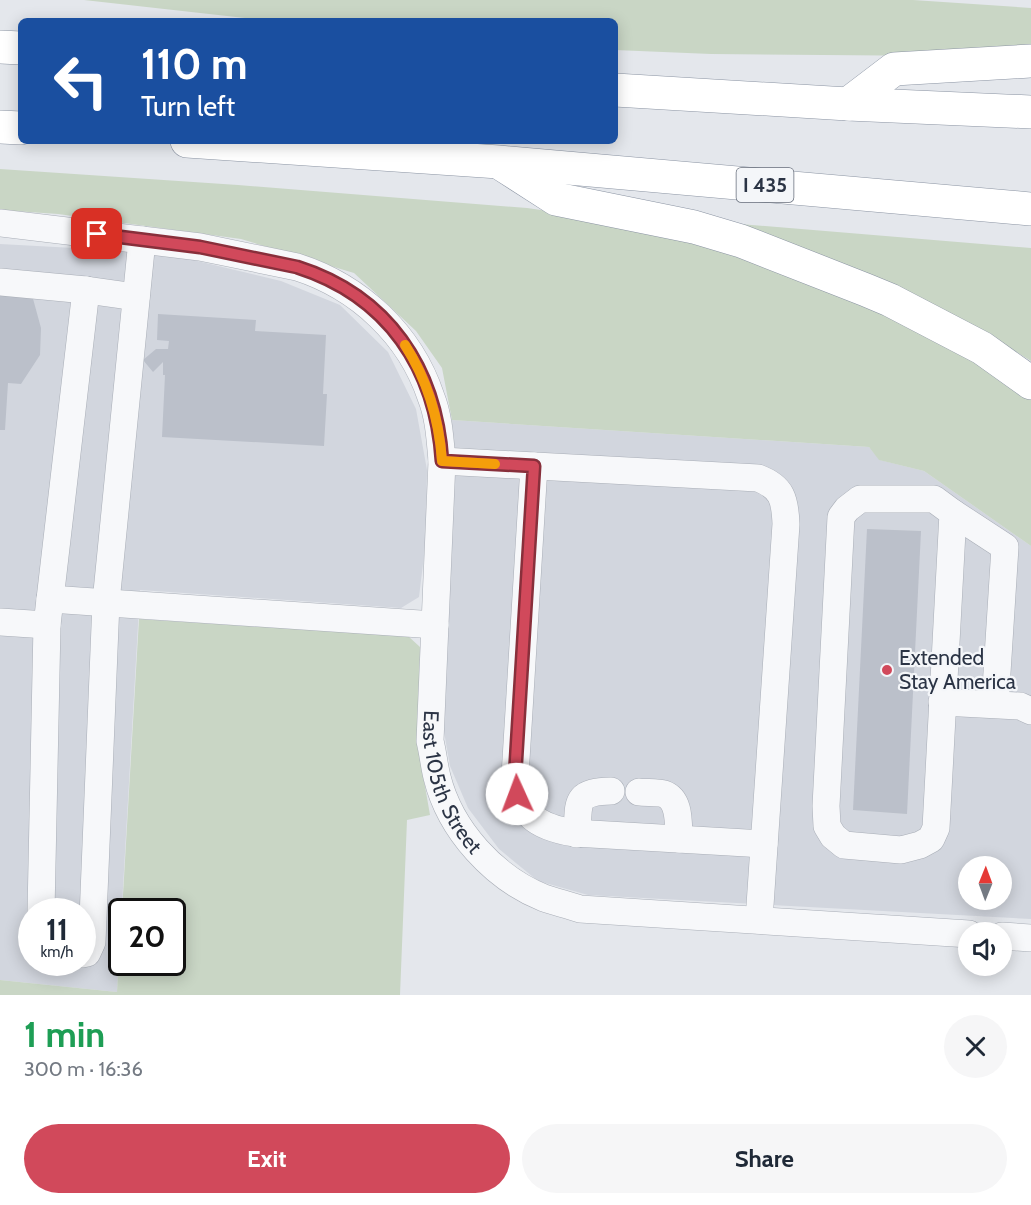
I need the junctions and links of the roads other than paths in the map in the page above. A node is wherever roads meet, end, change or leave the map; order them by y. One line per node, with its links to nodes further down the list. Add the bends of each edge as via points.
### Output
1 (0, 47): 2 (highway)
2 (18, 48)
3 (1031, 61): 5 (highway, via 894,69)
4 (618, 90): 5 (highway)
5 (848, 104): 6 (highway)
6 (1031, 112)
7 (0, 127): 8 (highway)
8 (18, 128)
9 (232, 144): 10 (highway, I 435)
10 (499, 162): 11 (highway, I 435); 17 (highway, via 556,199 694,227 867,290 982,348)
11 (1031, 209)
12 (0, 223): 13 (street, East 105th Street)
13 (142, 240): 16 (street); 18 (street, East 105th Street, via 200,247 297,267 345,288 374,309 418,365 432,398)
14 (0, 282): 15 (street)
15 (86, 290): 16 (street); 22 (street)
16 (136, 297): 21 (street)
17 (1031, 383)
18 (442, 461): 19 (street); 24 (street, East 105th Street)
19 (534, 466): 30 (street, via 517,794 536,821 554,830); 32 (street, via 758,478 771,482 780,492 786,524)
20 (953, 513): 25 (street); 25 (street, via 934,500 860,499 842,517 826,806 827,826 844,845 901,850 931,839 936,828); 26 (street, via 1005,547)
21 (106, 602): 22 (street); 24 (street); 34 (street)
22 (48, 612): 23 (street); 33 (street)
23 (0, 622)
24 (435, 625): 35 (street, East 105th Street, via 430,741 437,779 453,816 481,856 543,898 580,909)
25 (942, 702): 26 (street)
26 (995, 704): 27 (street)
27 (1031, 711)
28 (611, 791): 30 (street, via 593,791 584,796 579,804)
29 (639, 792): 31 (street, via 665,794 672,800 678,813)
30 (577, 834): 31 (street)
31 (679, 839): 32 (street)
32 (764, 844): 35 (street)
33 (41, 898)
34 (94, 898)
35 (759, 920): 36 (street, East 105th Street)
36 (958, 933)
37 (1012, 937): 38 (street)
38 (1031, 938)

